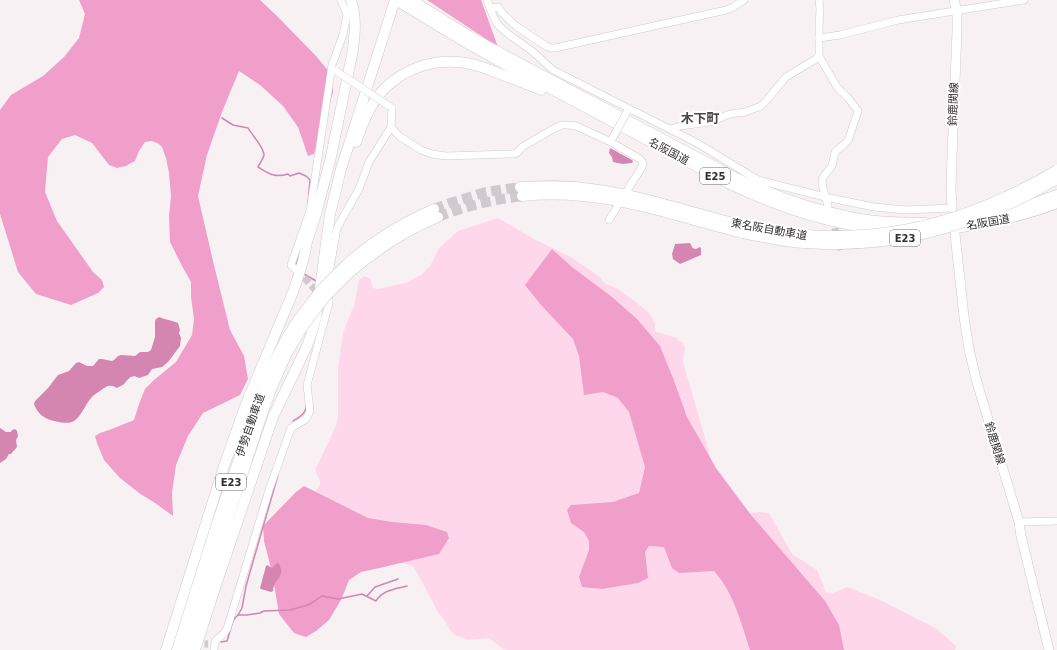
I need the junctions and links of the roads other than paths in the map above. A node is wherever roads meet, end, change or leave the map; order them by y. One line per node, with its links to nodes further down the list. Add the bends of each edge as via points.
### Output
1 (341, 0): 38 (street, via 347,14 343,35 332,65 310,211 291,264)
2 (351, 0): 37 (highway, via 354,17 352,55 330,161)
3 (388, 0): 37 (highway)
4 (416, 0): 13 (highway)
5 (487, 0): 11 (street)
6 (744, 0): 11 (street, via 720,12 555,48 546,46 516,26 498,7)
7 (818, 0): 14 (street)
8 (954, 0): 12 (main road, 鈴鹿関線)
9 (1024, 0): 12 (street)
10 (402, 1): 13 (highway, 名阪国道 / E25); 18 (highway, 名阪国道 / E25, via 465,42); 36 (highway, via 341,169)
11 (490, 8): 17 (street, via 499,26 553,70)
12 (957, 11): 14 (street, via 898,20); 31 (main road, 鈴鹿関線, via 951,163)
13 (469, 36): 26 (highway, 名阪国道 / E25, via 734,177 778,197 821,211 882,222 927,223 992,215)
14 (819, 38): 15 (street)
15 (819, 56): 20 (street, via 783,80 761,106 710,122); 27 (street, via 837,87 850,98 858,111 848,141 835,152 832,166 822,180)
16 (336, 71): 19 (street, bridge, via 392,108)
17 (628, 110): 20 (street); 21 (street, bridge)
18 (593, 111): 28 (highway, 名阪国道 / E25, via 730,184 798,212 839,223 907,230 951,228 1013,218); 36 (highway, via 468,63 442,61 417,67 384,89 363,122 343,180)
19 (391, 127): 21 (street, via 399,136 421,150 446,156 517,153 522,147 562,126 576,126); 42 (street, via 369,162 359,189 337,228 329,274 328,302 307,385 310,412 306,419 291,428 269,490 228,629)
20 (671, 129): 27 (street, via 758,180)
21 (612, 141): 24 (street, via 643,163)
22 (1057, 170): 34 (highway, 東名阪自動車道 / E23, bridge, via 976,210 934,224 895,232 827,237)
23 (1057, 180): 34 (highway, 東名阪自動車道 / E23, bridge, via 978,218 938,231 895,240 826,244 782,241)
24 (628, 189)
25 (521, 191): 34 (highway, 東名阪自動車道 / E23, via 601,198)
26 (1057, 194)
27 (825, 197): 29 (street); 31 (street, via 874,207 906,210)
28 (1057, 203)
29 (828, 206)
30 (617, 207): 33 (street)
31 (952, 208)
32 (436, 213): 39 (highway, E23, bridge, via 347,270 325,298)
33 (609, 220)
34 (744, 229)
35 (955, 234): 41 (main road, 鈴鹿関線, via 969,349)
36 (326, 243): 46 (highway, via 316,318 311,335 274,417)
37 (304, 257): 43 (highway, via 293,292 258,374 227,460)
38 (295, 269)
39 (301, 322): 44 (highway, 伊勢自動車道 / E23, via 278,352 270,370); 45 (highway, 伊勢自動車道 / E23, via 271,389)
40 (1057, 521): 41 (street)
41 (1019, 522): 47 (main road, 鈴鹿関線)
42 (212, 646)
43 (166, 650)
44 (176, 650)
45 (186, 650)
46 (195, 650)
47 (1049, 650)

